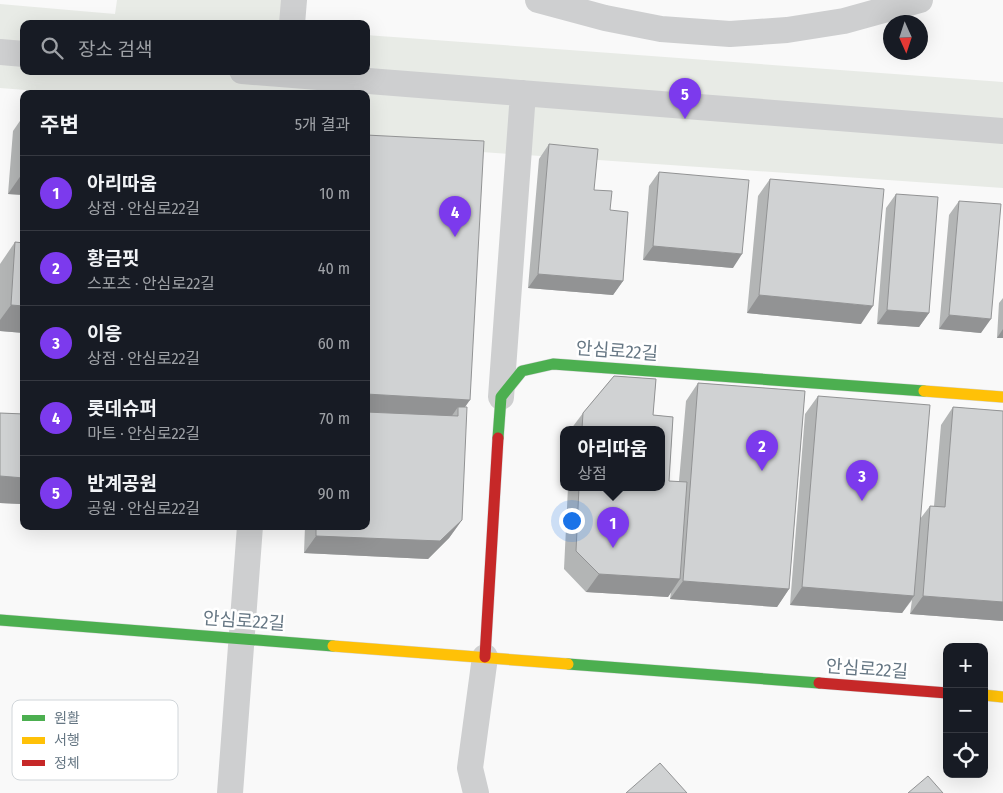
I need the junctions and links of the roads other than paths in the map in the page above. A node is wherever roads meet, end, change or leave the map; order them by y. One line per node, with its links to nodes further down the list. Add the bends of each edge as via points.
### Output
1 (294, 0): 4 (street)
2 (538, 0): 3 (street, via 661,29 730,34 844,21)
3 (920, 0)
4 (292, 20)
5 (0, 52): 6 (street)
6 (20, 54)
7 (288, 75): 9 (street)
8 (293, 75): 10 (street)
9 (287, 90)
10 (523, 93): 11 (street); 12 (street)
11 (1003, 131)
12 (501, 397): 13 (main road, 안심로22길, via 522,371 553,364); 17 (main road)
13 (1003, 397)
14 (250, 530): 16 (street)
15 (0, 620): 16 (main road, 안심로22길)
16 (241, 638): 17 (main road, 안심로22길); 21 (street)
17 (485, 657): 18 (main road, 안심로22길); 22 (street, via 470,768)
18 (943, 692)
19 (988, 695): 20 (main road)
20 (1003, 697)
21 (230, 793)
22 (476, 793)

